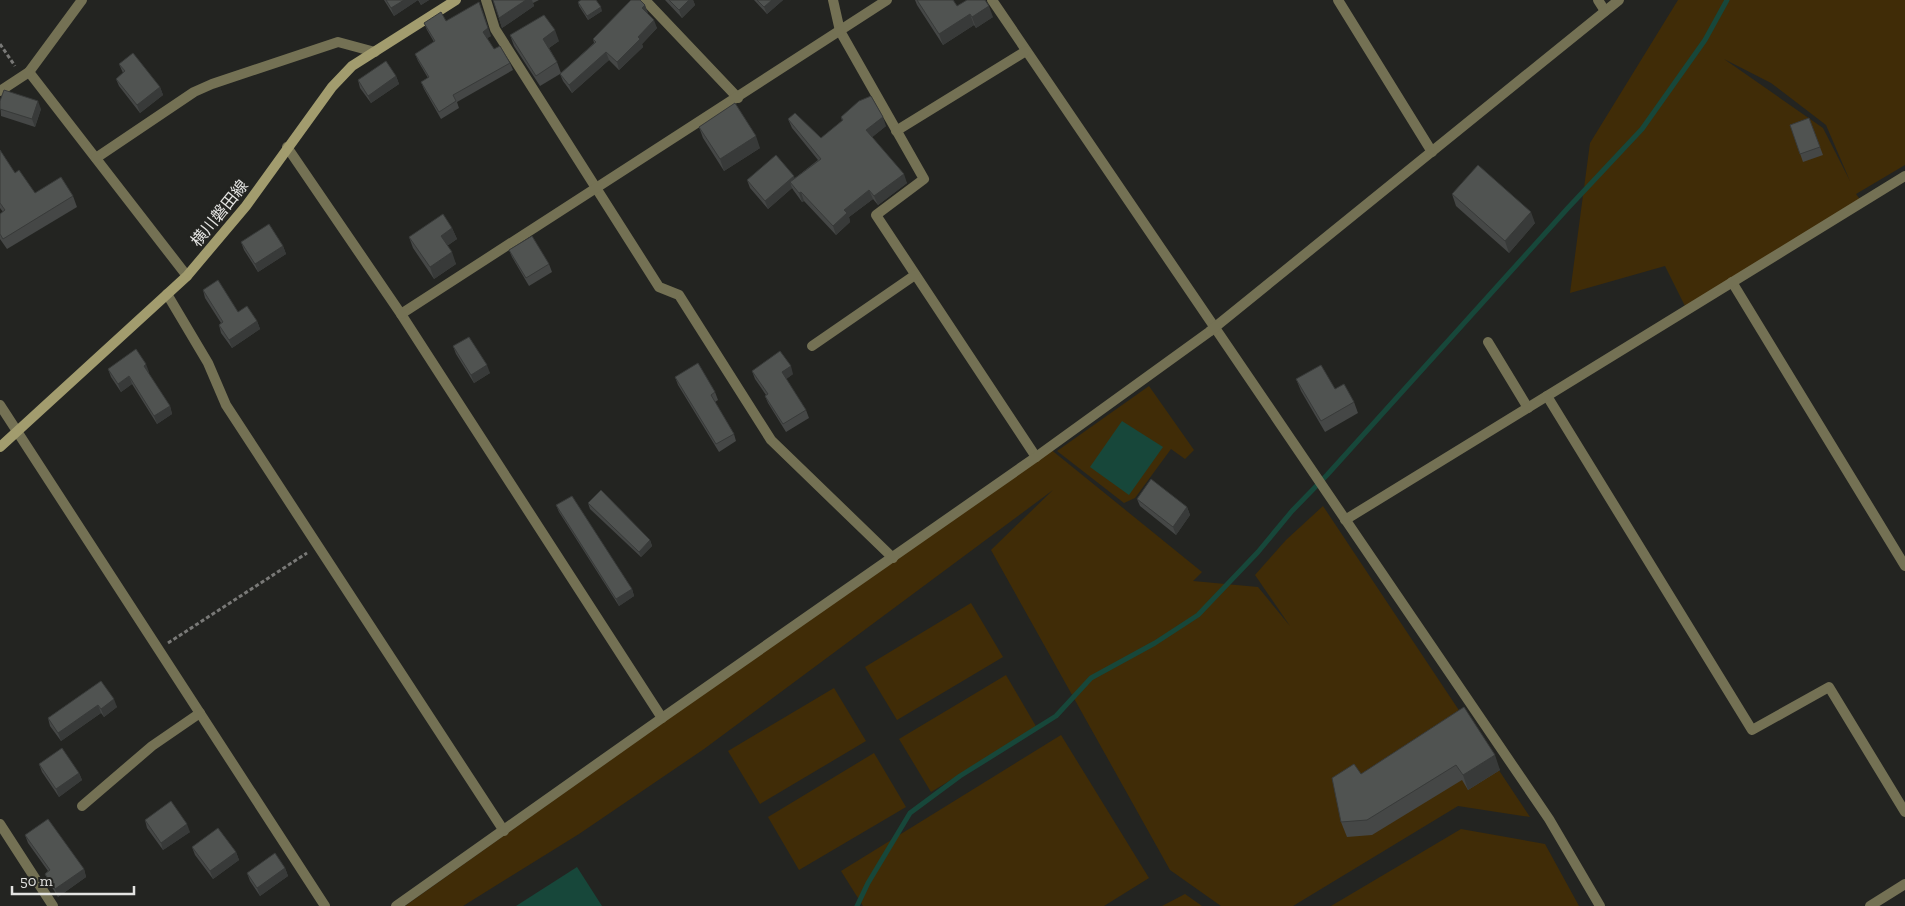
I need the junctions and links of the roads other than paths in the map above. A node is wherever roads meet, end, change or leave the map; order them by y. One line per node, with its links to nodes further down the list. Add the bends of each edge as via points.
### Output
1 (82, 0): 15 (street)
2 (456, 0): 14 (main road, 横川磐田線)
3 (486, 0): 23 (street, via 495,28)
4 (645, 0): 17 (street)
5 (833, 0): 12 (street)
6 (887, 0): 12 (street)
7 (992, 0): 13 (street)
8 (1338, 0): 20 (street)
9 (1598, 0): 11 (street)
10 (1619, 0): 11 (street)
11 (1605, 11): 20 (street)
12 (840, 31): 17 (street); 18 (street)
13 (1026, 51): 18 (street); 29 (street)
14 (375, 52): 19 (main road, 横川磐田線, via 352,66 332,87); 21 (street, via 338,42 212,84 194,92)
15 (26, 74): 16 (street); 21 (street)
16 (0, 91)
17 (738, 98): 23 (street)
18 (896, 131): 24 (street, via 924,179 876,215)
19 (287, 147): 25 (main road, 横川磐田線, via 246,206); 28 (street)
20 (1432, 152): 29 (street)
21 (96, 158): 25 (street)
22 (1905, 176): 26 (street)
23 (596, 190): 28 (street); 39 (street, via 659,287 679,295 771,440)
24 (915, 275): 31 (street); 37 (street)
25 (187, 276): 27 (main road, 横川磐田線)
26 (1732, 282): 32 (street); 40 (street)
27 (167, 294): 35 (main road, 横川磐田線); 46 (street, via 208,363 226,406)
28 (401, 314): 42 (street)
29 (1214, 328): 37 (street); 38 (street)
30 (1488, 342): 34 (street)
31 (812, 346)
32 (1547, 396): 34 (street); 44 (street, via 1752,730 1829,688)
33 (0, 405): 35 (street)
34 (1528, 408): 38 (street)
35 (17, 430): 36 (main road, 横川磐田線); 41 (street)
36 (0, 447)
37 (1036, 458): 39 (street)
38 (1345, 520): 51 (street, via 1549,819)
39 (893, 558): 42 (street)
40 (1905, 566)
41 (200, 713): 43 (street, via 152,746); 49 (street)
42 (662, 718): 46 (street)
43 (82, 806)
44 (1905, 812)
45 (0, 824): 48 (street)
46 (504, 831): 50 (street)
47 (1905, 884): 52 (street)
48 (53, 906)
49 (325, 906)
50 (396, 906)
51 (1600, 906)
52 (1870, 906)

